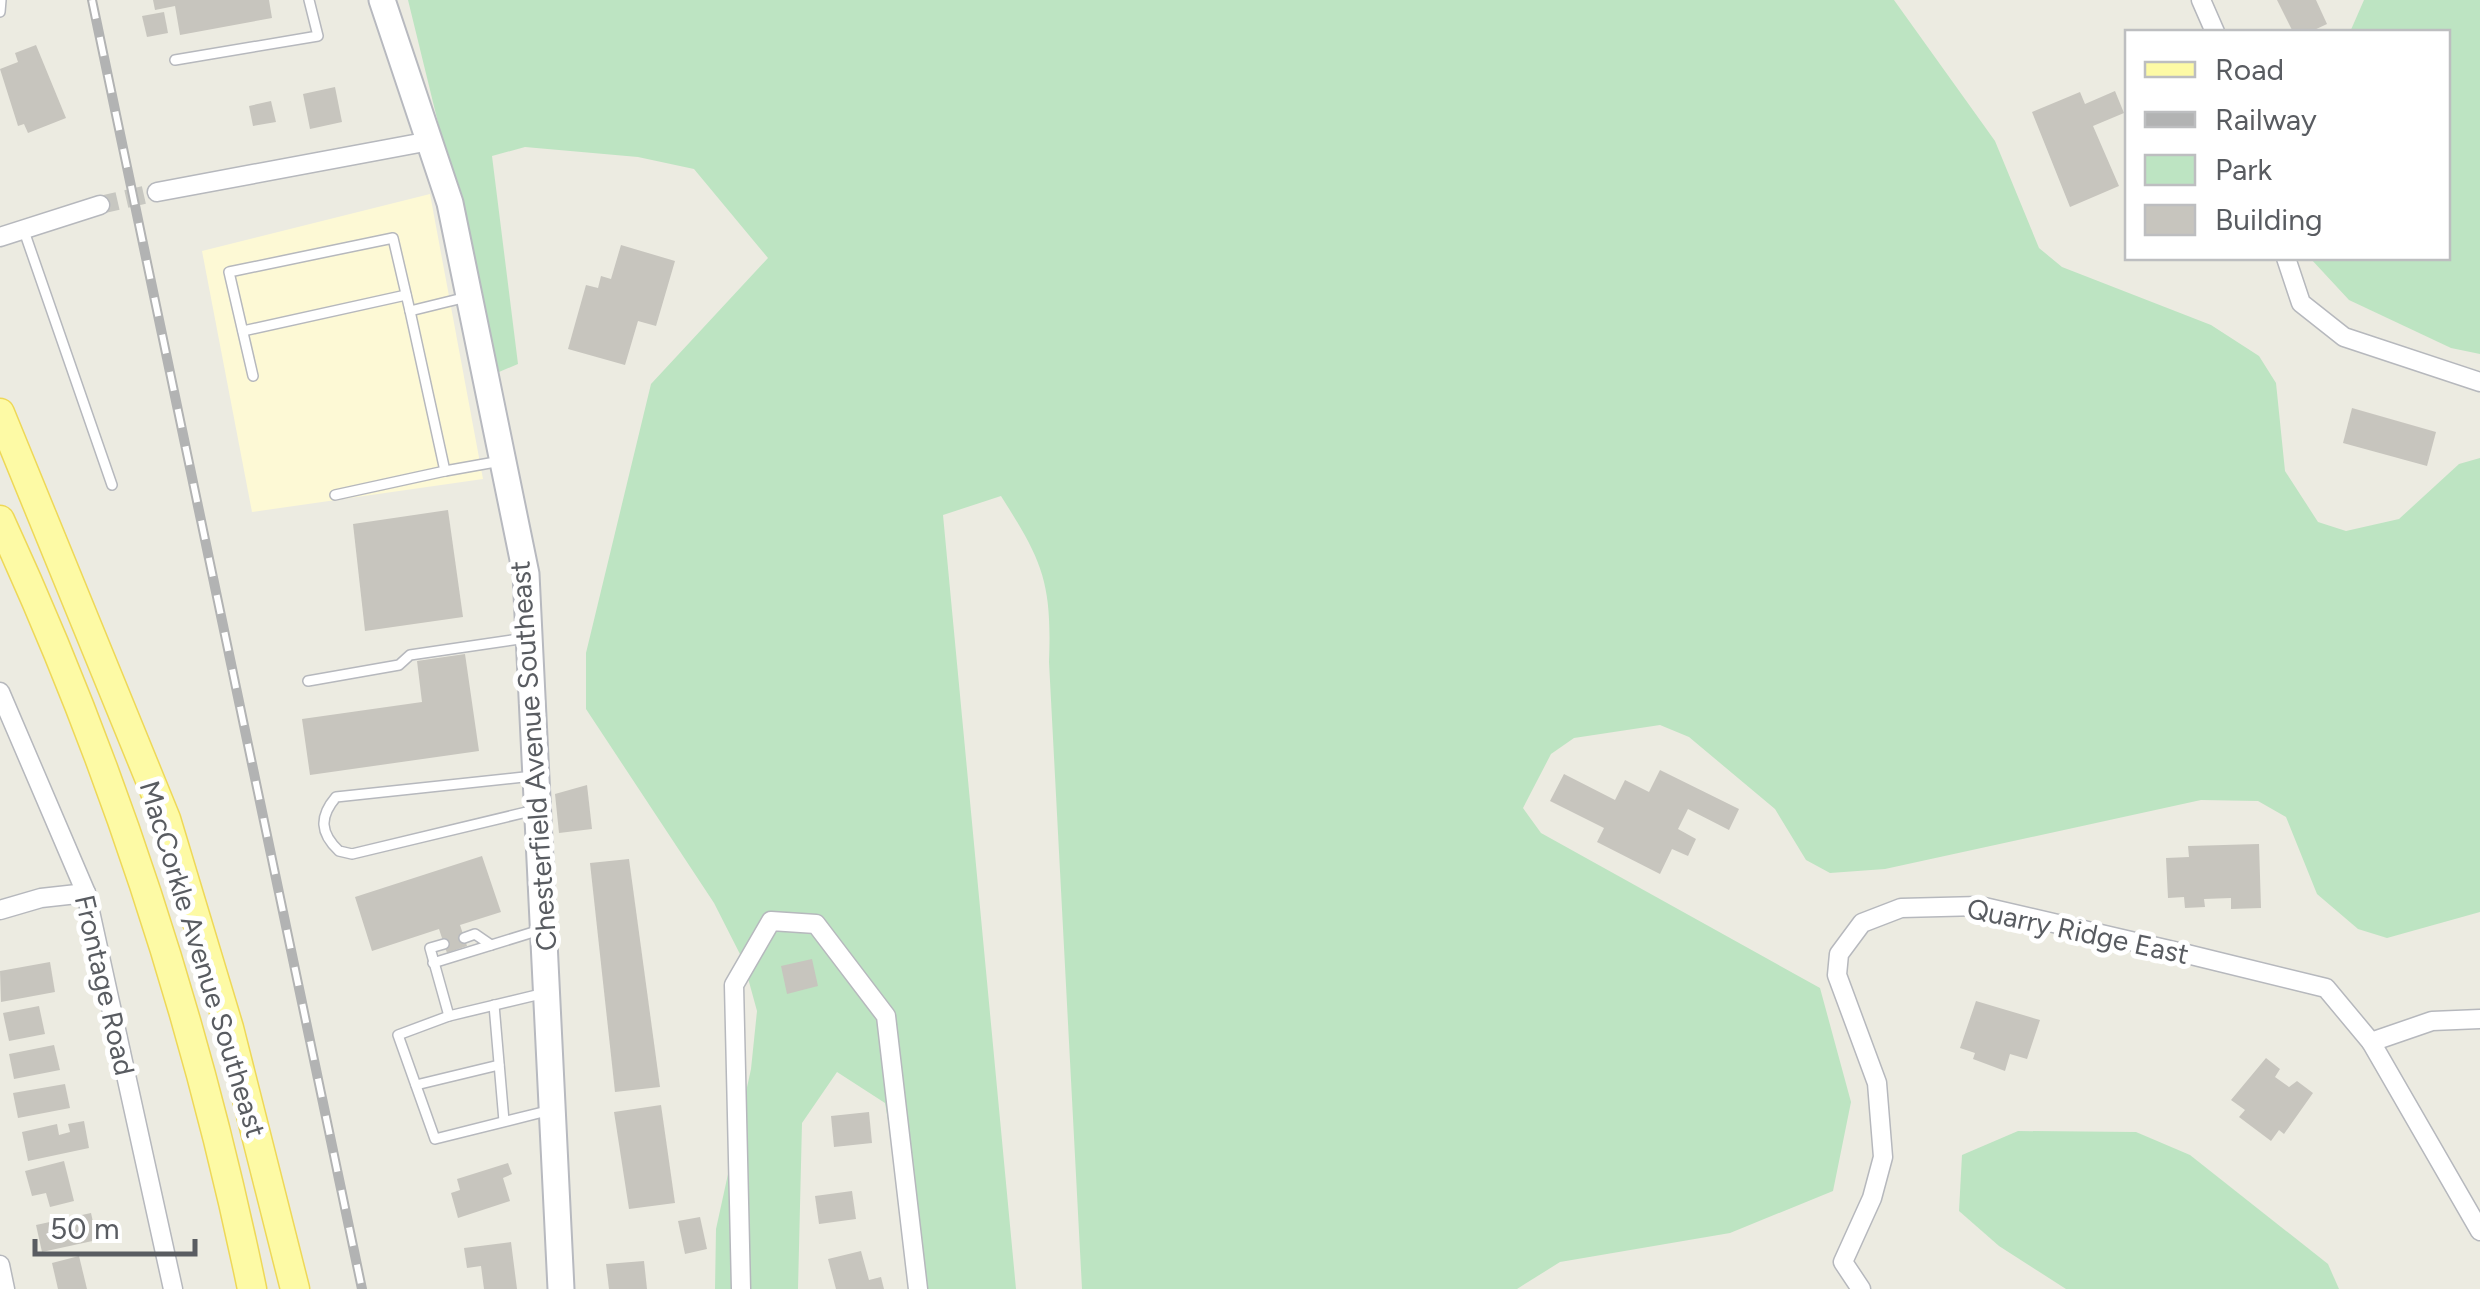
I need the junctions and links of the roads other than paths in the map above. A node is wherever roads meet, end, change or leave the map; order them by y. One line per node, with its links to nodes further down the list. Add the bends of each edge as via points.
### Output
1 (1, 0): 5 (lane)
2 (310, 0): 7 (lane, via 318,36)
3 (382, 0): 8 (street, Chesterfield Avenue Southeast)
4 (2201, 0): 6 (street)
5 (0, 12)
6 (2214, 30)
7 (176, 60)
8 (430, 141): 9 (street); 15 (street, Chesterfield Avenue Southeast)
9 (157, 192)
10 (100, 205): 11 (street)
11 (23, 228): 12 (street); 23 (lane)
12 (0, 237)
13 (2287, 260): 19 (street, via 2302,303 2344,337)
14 (406, 295): 16 (lane); 17 (lane); 17 (lane, via 393,238 230,272)
15 (470, 296): 16 (lane); 21 (street, Chesterfield Avenue Southeast)
16 (410, 311): 22 (lane)
17 (243, 331): 18 (lane)
18 (253, 376)
19 (2480, 382)
20 (0, 413): 52 (main road, MacCorkle Avenue Southeast, via 166,819 229,1028)
21 (503, 460): 22 (lane); 26 (street, Chesterfield Avenue Southeast, via 526,574)
22 (445, 472): 24 (lane)
23 (112, 485)
24 (336, 495)
25 (0, 520): 51 (main road, MacCorkle Avenue Southeast, via 65,661 160,926 227,1168)
26 (529, 638): 27 (lane, via 410,655 399,666); 29 (street, Chesterfield Avenue Southeast)
27 (308, 681)
28 (0, 692): 31 (street, Frontage Road)
29 (536, 775): 30 (street, Chesterfield Avenue Southeast); 30 (lane, via 336,797 322,827 339,851 352,854)
30 (538, 809): 33 (street, Chesterfield Avenue Southeast)
31 (86, 893): 32 (street); 50 (street, Frontage Road)
32 (0, 910)
33 (546, 928): 36 (lane); 38 (street, Chesterfield Avenue Southeast)
34 (464, 938): 36 (lane, via 476,934)
35 (444, 944): 37 (lane, via 430,948)
36 (491, 945): 37 (lane)
37 (433, 963): 40 (lane)
38 (548, 992): 39 (lane); 45 (street, Chesterfield Avenue Southeast)
39 (494, 1005): 40 (lane); 43 (lane)
40 (449, 1016): 44 (lane, via 398,1034)
41 (2480, 1019): 42 (street, via 2432,1021)
42 (2371, 1042): 47 (street); 56 (street, Quarry Ridge East, via 2326,988 2191,955 1980,906 1900,908 1862,923 1839,954 1837,975 1878,1083 1884,1127 1872,1198 1844,1262)
43 (499, 1065): 44 (lane); 46 (lane)
44 (416, 1085): 46 (lane, via 435,1139)
45 (552, 1109): 46 (lane); 53 (street, Chesterfield Avenue Southeast)
46 (504, 1122)
47 (2480, 1231)
48 (0, 1265): 49 (street)
49 (5, 1289)
50 (173, 1289)
51 (252, 1289)
52 (294, 1289)
53 (561, 1289)
54 (742, 1289): 55 (street, via 734,985 771,920 816,924 886,1016)
55 (918, 1289)
56 (1861, 1289)

